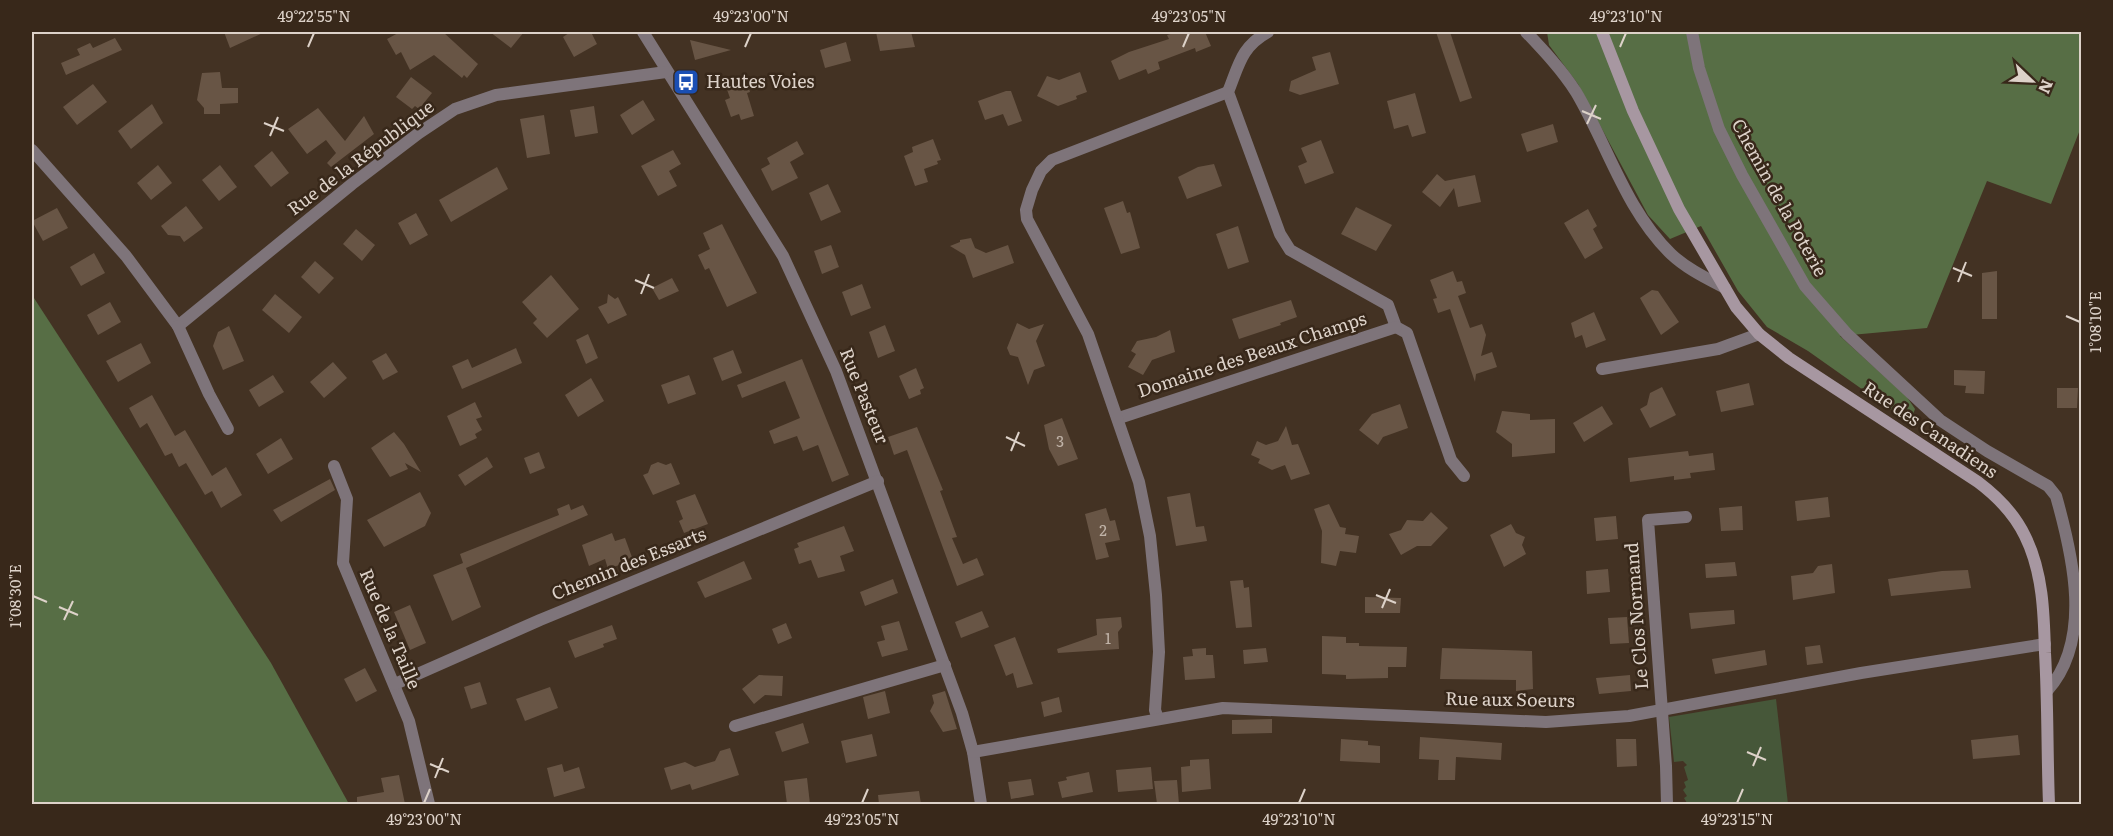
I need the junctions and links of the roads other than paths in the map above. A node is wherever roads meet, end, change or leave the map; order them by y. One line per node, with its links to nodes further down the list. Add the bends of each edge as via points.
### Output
1 (643, 32): 6 (street, Rue Pasteur)
2 (1268, 32): 7 (street, via 1244,51)
3 (1526, 32): 9 (street, via 1576,92 1639,217 1671,253)
4 (1602, 32): 9 (main road, Rue des Canadiens, via 1633,111 1679,209)
5 (1692, 32): 23 (street, Chemin de la Poterie, via 1719,129 1805,285 1847,333 1940,420 2048,486 2056,496 2074,588 2073,622 2069,657)
6 (666, 72): 10 (street, Rue de la République, via 496,95 455,110 352,184); 18 (street, Rue Pasteur, via 783,255 836,371)
7 (1228, 92): 11 (street, Domaine des Beaux Champs, via 1280,234 1290,250 1388,305); 14 (street, Domaine des Beaux Champs, via 1052,160 1041,171 1029,200 1026,210 1031,230 1088,334)
8 (32, 150): 10 (street, via 126,256)
9 (1725, 288): 12 (main road, Rue des Canadiens, via 1736,308)
10 (178, 326): 15 (street)
11 (1396, 327): 14 (street, Domaine des Beaux Champs); 17 (street, Domaine des Beaux Champs, via 1407,333 1451,460)
12 (1759, 334): 13 (street, via 1718,349); 20 (main road, Rue des Canadiens, via 1806,370 1996,496 2014,517 2039,575)
13 (1602, 369)
14 (1119, 418): 25 (street, Domaine des Beaux Champs, via 1139,482 1150,536 1159,652 1155,710)
15 (228, 429)
16 (334, 466): 22 (street, Rue de la Taille, via 347,499 343,563)
17 (1464, 476)
18 (878, 481): 21 (street, Rue Pasteur); 22 (street, Chemin des Essarts)
19 (1686, 517): 24 (street, Le Clos Normand, via 1648,520)
20 (2045, 644): 23 (main road, Rue des Canadiens); 24 (street, Rue aux Soeurs, via 1861,673)
21 (945, 665): 26 (street); 27 (street, Rue Pasteur)
22 (395, 684): 28 (street, Rue de la Taille, via 415,739)
23 (2047, 691): 31 (main road, Rue des Canadiens)
24 (1662, 711): 25 (street, Rue aux Soeurs, via 1546,722 1223,708); 30 (street)
25 (1158, 719): 27 (street, Rue aux Soeurs)
26 (735, 726)
27 (973, 752): 29 (street, Rue Pasteur)
28 (429, 804)
29 (981, 804)
30 (1667, 804)
31 (2049, 804)

